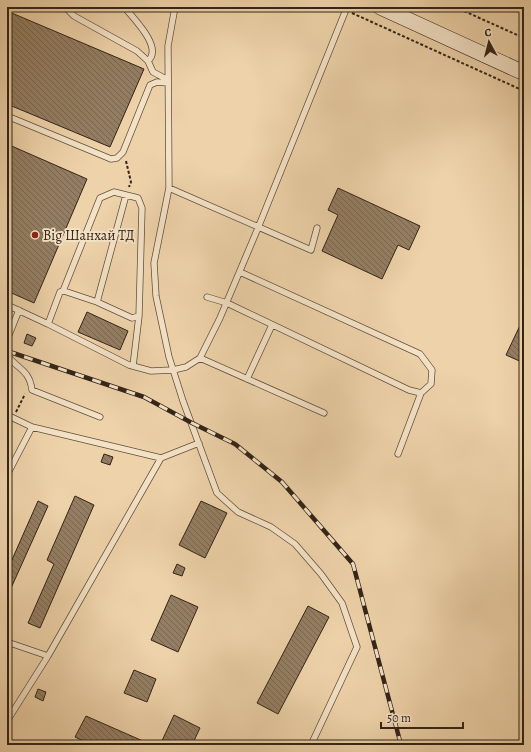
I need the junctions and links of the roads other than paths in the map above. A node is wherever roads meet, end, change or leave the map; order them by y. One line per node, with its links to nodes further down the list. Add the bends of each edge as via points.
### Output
1 (64, 7): 6 (lane, via 74,16 126,43)
2 (122, 7): 6 (lane, via 151,43 154,52)
3 (175, 7): 8 (lane, via 168,46)
4 (380, 7): 7 (main road)
5 (346, 9): 12 (lane)
6 (148, 61): 8 (lane, via 153,72)
7 (524, 73)
8 (168, 81): 9 (lane, via 150,85 123,152 117,158 111,159); 10 (lane)
9 (7, 116)
10 (170, 188): 12 (lane); 28 (lane, via 154,263 161,328)
11 (126, 195): 15 (lane, via 114,192 100,198); 17 (lane); 21 (lane, via 138,198 142,208)
12 (258, 228): 13 (lane, via 311,250); 14 (lane)
13 (317, 228)
14 (240, 272): 18 (lane); 30 (lane, via 420,354 427,361 433,374 431,384)
15 (63, 291): 17 (lane); 22 (lane, via 60,292)
16 (207, 297): 18 (lane)
17 (97, 302): 21 (lane, via 132,318)
18 (227, 303): 23 (lane); 26 (lane)
19 (7, 305): 20 (lane)
20 (19, 310): 22 (lane); 24 (lane)
21 (139, 316): 27 (lane)
22 (48, 324): 27 (lane)
23 (272, 325): 29 (lane); 30 (lane, via 409,390)
24 (7, 340)
25 (7, 355): 33 (lane, via 31,380 32,390)
26 (200, 358): 28 (lane, via 186,367); 29 (lane)
27 (133, 366): 28 (lane, via 151,371)
28 (173, 370): 35 (lane)
29 (247, 379): 31 (lane)
30 (421, 393): 36 (lane)
31 (324, 413)
32 (7, 415): 34 (lane)
33 (100, 417)
34 (32, 427): 37 (lane); 38 (lane)
35 (198, 443): 37 (lane); 42 (lane, via 217,493 238,512 271,527 295,544 321,574 344,609 357,647)
36 (398, 454)
37 (161, 458): 40 (lane)
38 (7, 475)
39 (7, 642): 40 (lane)
40 (48, 656): 41 (lane)
41 (7, 721)
42 (311, 745)

